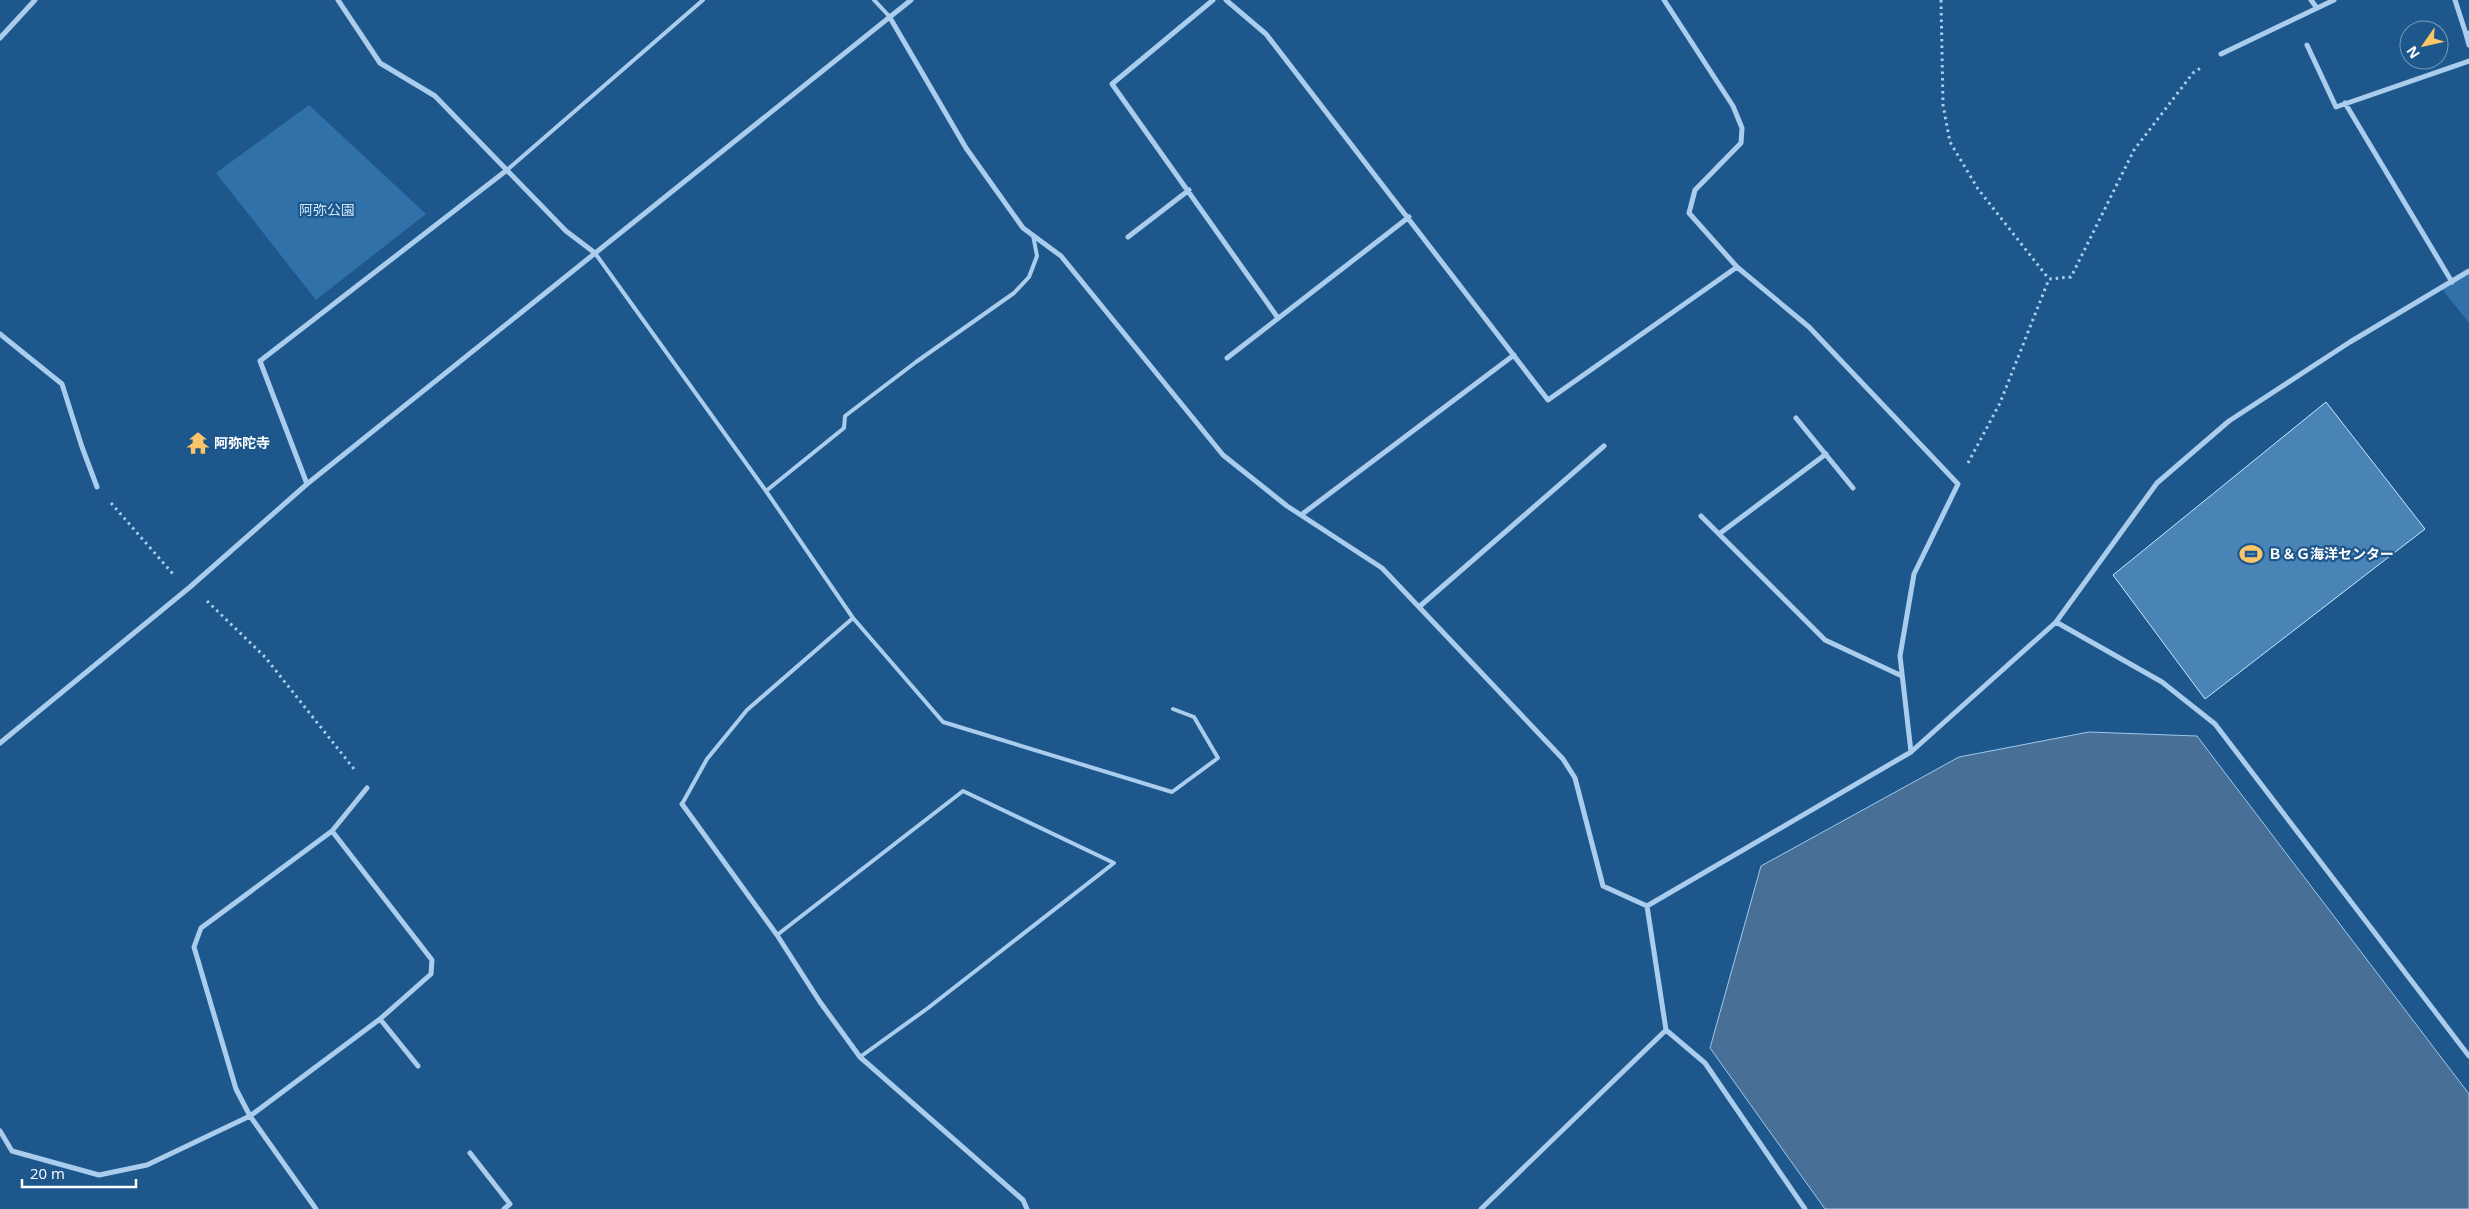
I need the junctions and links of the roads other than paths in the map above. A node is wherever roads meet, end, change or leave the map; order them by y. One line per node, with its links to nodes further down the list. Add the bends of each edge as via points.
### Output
1 (35, 0): 15 (street)
2 (338, 0): 21 (street, via 380,63 434,96)
3 (703, 0): 21 (lane)
4 (874, 0): 13 (lane)
5 (911, 0): 13 (street)
6 (1213, 0): 22 (street, via 1112,84)
7 (1226, 0): 23 (street, via 1266,34)
8 (1664, 0): 27 (street, via 1732,106 1742,128 1741,143 1695,190 1689,213)
9 (2311, 0): 12 (street)
10 (2334, 0): 12 (street)
11 (2455, 0): 14 (street)
12 (2317, 8): 18 (street)
13 (889, 16): 24 (street, via 966,148 1023,228); 26 (street)
14 (2468, 33): 17 (street)
15 (0, 38)
16 (2307, 45): 20 (street, via 2336,107)
17 (2469, 45)
18 (2221, 54)
19 (2469, 61): 20 (street)
20 (2345, 104): 29 (street)
21 (507, 170): 26 (street, via 566,231); 37 (street, via 260,361)
22 (1189, 190): 25 (street); 30 (street)
23 (1409, 217): 30 (street); 32 (street)
24 (1033, 235): 40 (lane, via 1037,256 1029,277 1014,293 845,416 844,428); 41 (street, via 1061,256 1223,455)
25 (1128, 237)
26 (595, 253): 37 (street); 40 (lane)
27 (1737, 267): 32 (street, via 1548,400); 47 (street, via 1809,327 1958,484 1914,574 1900,656)
28 (2469, 271): 29 (street)
29 (2452, 282): 46 (street, via 2350,342 2229,421 2157,483)
30 (1278, 318): 33 (street)
31 (0, 334): 38 (street, via 62,384)
32 (1514, 355): 41 (street)
33 (1227, 358)
34 (1796, 418): 36 (street)
35 (1604, 446): 44 (street)
36 (1826, 454): 39 (street); 43 (street)
37 (307, 484): 49 (street, via 190,586)
38 (97, 487)
39 (1853, 488)
40 (766, 492): 45 (lane)
41 (1301, 515): 44 (street, via 1382,568)
42 (1701, 516): 43 (street)
43 (1719, 534): 47 (street, via 1825,640)
44 (1419, 607): 54 (street, via 1562,760 1575,778 1603,886)
45 (854, 618): 48 (lane, via 943,722 1172,792 1218,758 1194,717); 52 (lane, via 746,710 707,759)
46 (2056, 622): 50 (street); 58 (street, via 2162,682 2215,724)
47 (1902, 676): 50 (street)
48 (1173, 709)
49 (0, 743)
50 (1911, 752): 54 (street)
51 (367, 788): 53 (street)
52 (682, 804): 55 (street)
53 (332, 831): 56 (street, via 432,960 432,974); 61 (street, via 201,928 194,947 236,1089)
54 (1647, 906): 57 (street)
55 (777, 935): 59 (street); 59 (lane, via 963,791 1114,863)
56 (380, 1019): 60 (street); 61 (street)
57 (1666, 1030): 67 (street); 68 (street, via 1705,1063)
58 (2469, 1056)
59 (860, 1057): 66 (street, via 1023,1200)
60 (418, 1066)
61 (250, 1116): 62 (street, via 148,1165 99,1175 12,1152); 64 (street)
62 (0, 1131)
63 (470, 1154): 65 (street, via 510,1204)
64 (316, 1209)
65 (504, 1209)
66 (1027, 1209)
67 (1481, 1209)
68 (1805, 1209)

